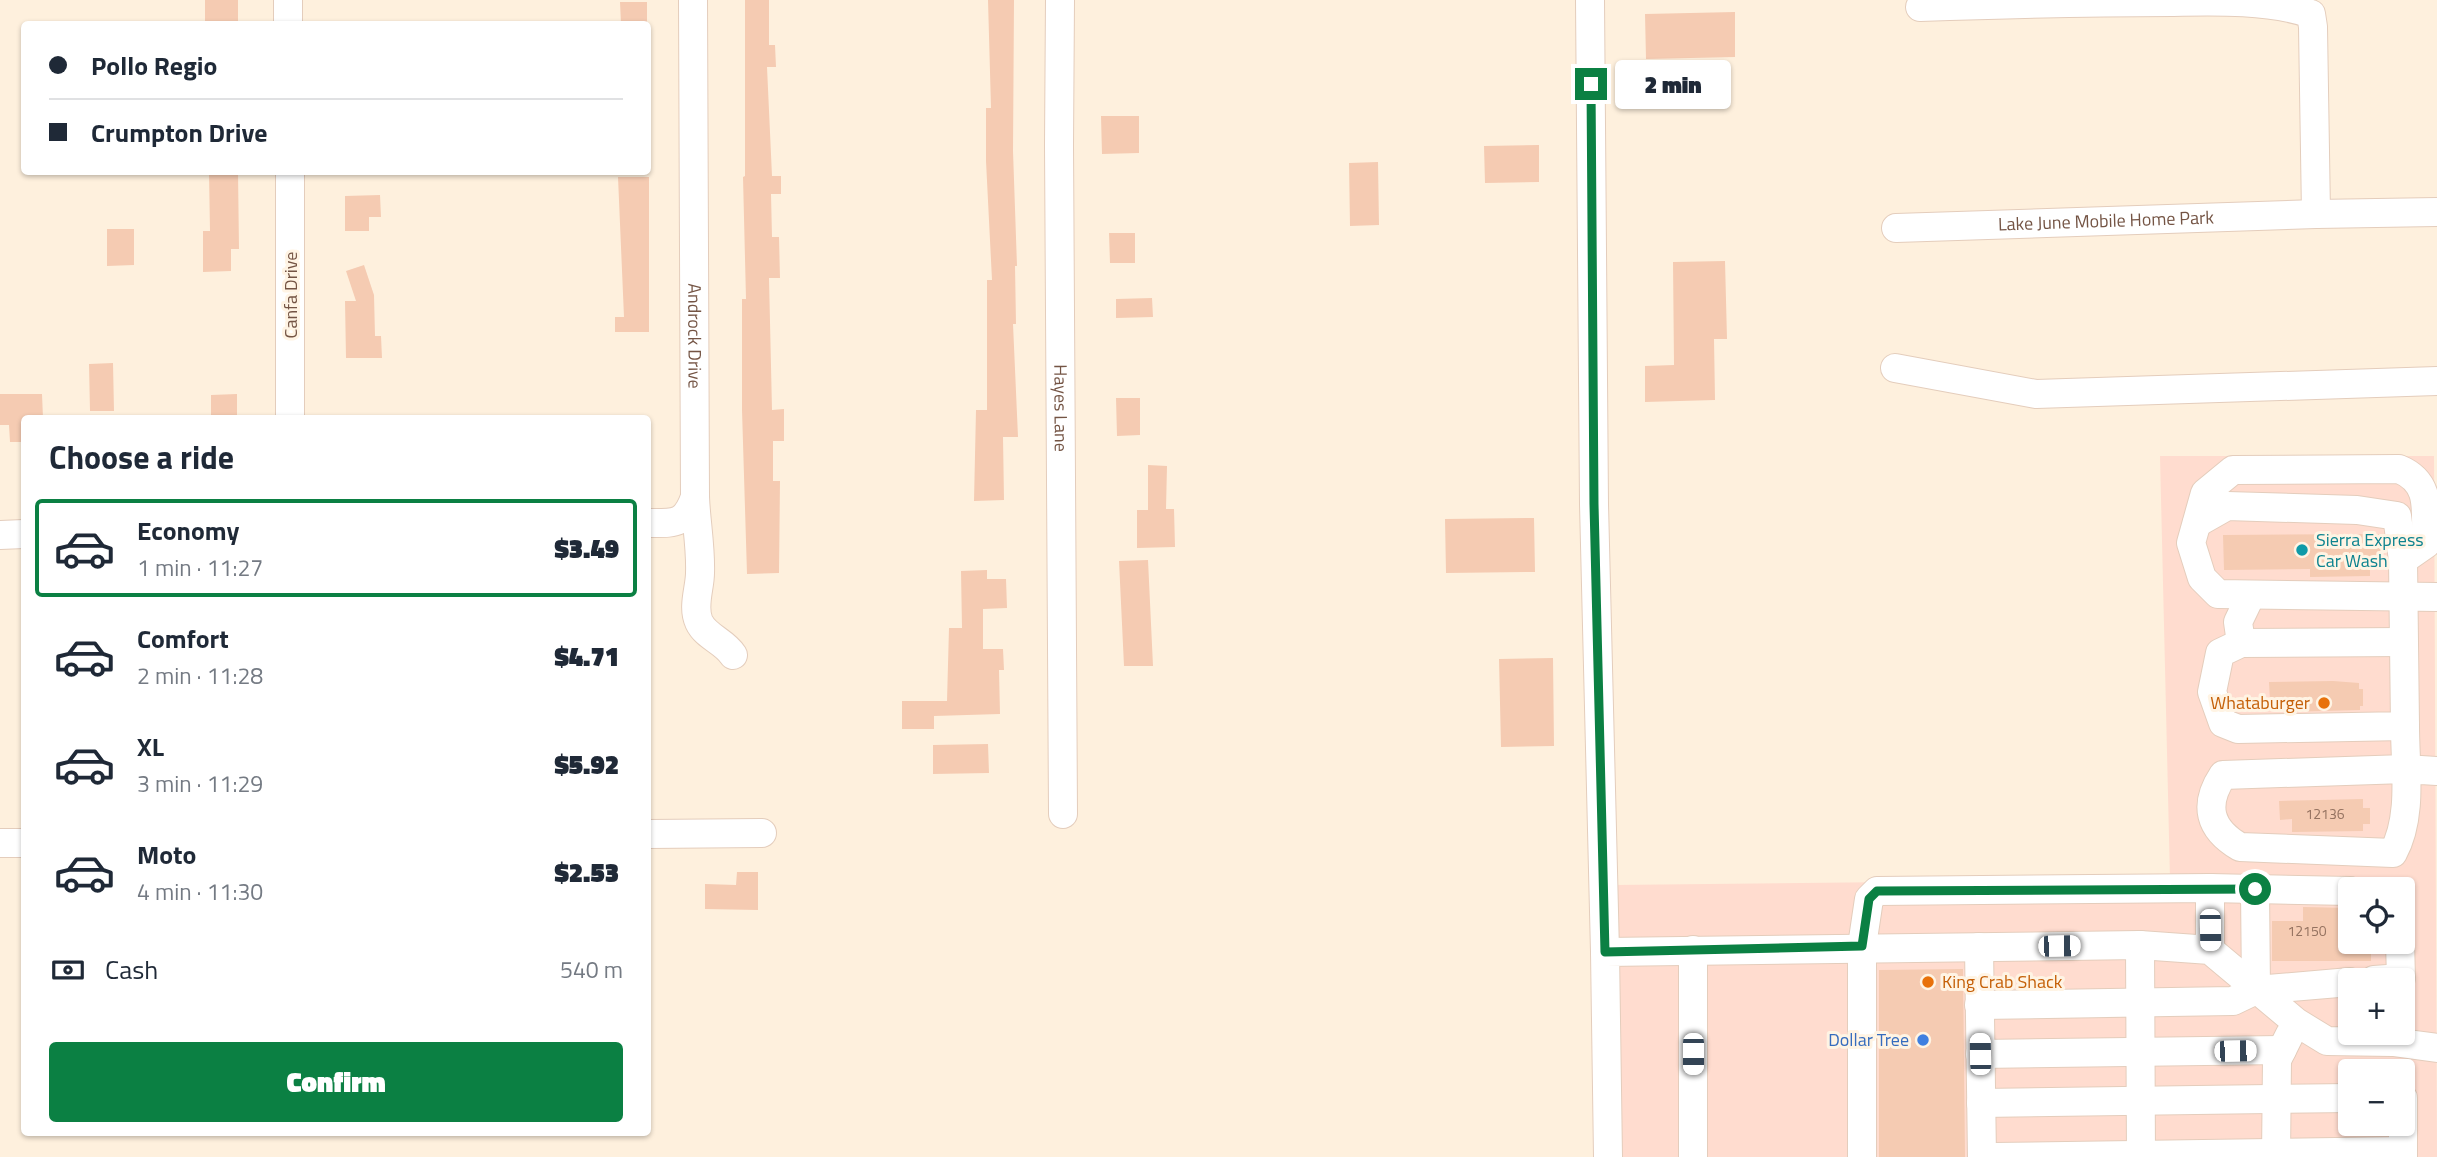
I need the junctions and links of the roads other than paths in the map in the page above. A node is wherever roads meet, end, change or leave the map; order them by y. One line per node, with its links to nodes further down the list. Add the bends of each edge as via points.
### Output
1 (288, 0): 6 (street)
2 (692, 0): 14 (street, Androck Drive)
3 (1060, 0): 29 (street, Hayes Lane)
4 (1590, 0): 42 (street, via 1594,504)
5 (1920, 7): 9 (street, via 2226,1 2279,3 2311,14)
6 (288, 21)
7 (290, 175): 13 (street, Canfa Drive)
8 (2437, 212): 9 (street, Lake June Mobile Home Park)
9 (2316, 214): 10 (street, Lake June Mobile Home Park)
10 (1896, 228)
11 (1895, 368): 12 (street, via 2036,394)
12 (2437, 381)
13 (290, 415)
14 (695, 497): 15 (street, via 689,514 675,523); 25 (street, Androck Drive, via 698,621)
15 (651, 523)
16 (2197, 523): 19 (street, via 2227,506 2357,510 2397,516); 19 (street, via 2205,493 2233,470 2399,469 2414,475 2424,490 2426,544); 20 (street, via 2191,543 2202,577 2218,594)
17 (21, 534): 18 (street)
18 (0, 535)
19 (2403, 560): 21 (street)
20 (2251, 595): 21 (street); 24 (street, via 2238,622)
21 (2404, 597): 22 (street); 23 (street)
22 (2437, 597)
23 (2403, 642): 24 (street); 26 (street)
24 (2241, 643): 26 (street, via 2220,653 2212,692 2224,723 2238,729)
25 (733, 655)
26 (2405, 726): 27 (street)
27 (2405, 769): 27 (street, via 2405,828 2393,853 2239,847 2222,836 2213,822 2212,791 2223,775); 28 (street)
28 (2437, 771)
29 (1063, 814)
30 (762, 833): 31 (street)
31 (651, 834)
32 (0, 843): 33 (street)
33 (21, 843)
34 (2210, 888): 35 (street); 38 (street, via 1877,891 1869,899); 41 (street)
35 (2255, 889): 36 (street); 44 (street)
36 (2338, 891)
37 (2140, 945): 39 (street); 41 (street); 45 (street)
38 (1862, 946): 39 (street); 40 (street); 62 (street)
39 (1979, 947): 46 (street)
40 (1693, 950): 42 (street); 61 (street)
41 (2210, 950): 44 (street)
42 (1605, 952): 60 (street)
43 (2338, 983): 44 (street)
44 (2256, 990): 45 (street, via 2232,1001); 47 (street)
45 (2140, 1003): 46 (street); 50 (street)
46 (1979, 1005): 51 (street)
47 (2295, 1022): 48 (street, via 2326,1041); 49 (street)
48 (2437, 1048)
49 (2282, 1050): 50 (street); 52 (street, via 2277,1060)
50 (2140, 1052): 51 (street); 54 (street)
51 (1980, 1054): 55 (street)
52 (2275, 1098): 53 (street); 54 (street); 58 (street)
53 (2338, 1098)
54 (2141, 1099): 55 (street); 59 (street)
55 (1981, 1103): 63 (street)
56 (2403, 1136): 57 (street)
57 (2403, 1154): 58 (street)
58 (2276, 1155): 59 (street)
59 (2141, 1156): 64 (street)
60 (1608, 1157)
61 (1693, 1157)
62 (1862, 1157)
63 (1982, 1157)
64 (1994, 1157)

